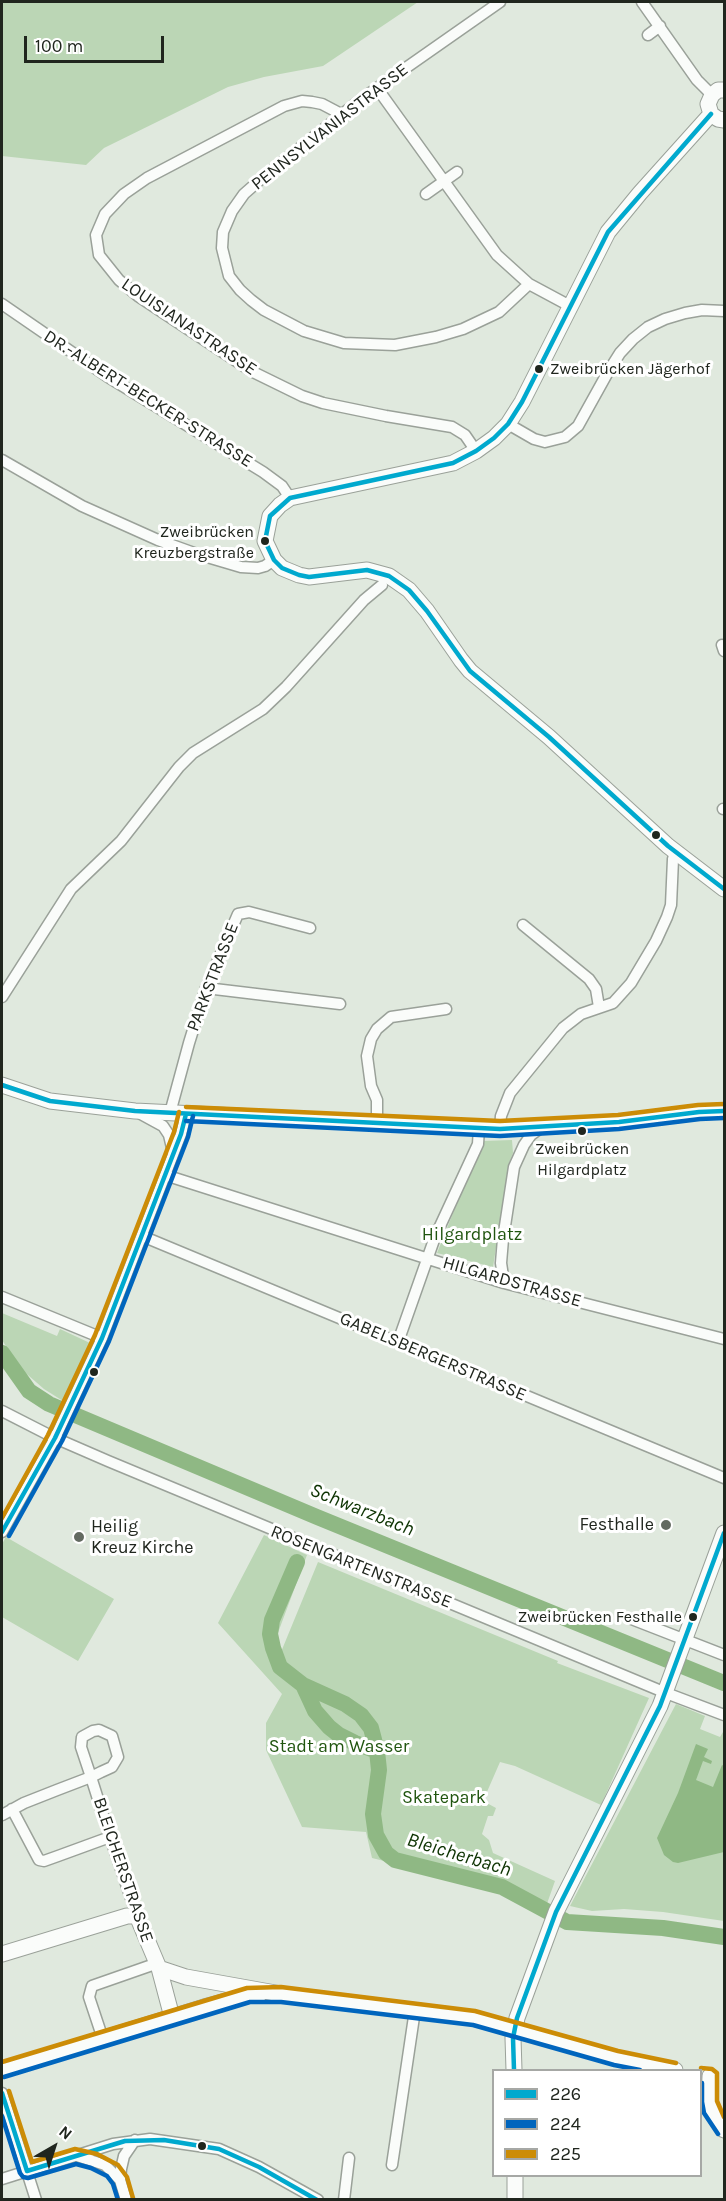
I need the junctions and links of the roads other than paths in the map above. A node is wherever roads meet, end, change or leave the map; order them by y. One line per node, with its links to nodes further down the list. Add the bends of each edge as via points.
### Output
1 (500, 2): 5 (street, PENNSYLVANIASTRASSE)
2 (642, 2): 3 (street)
3 (660, 26): 4 (street); 6 (street, via 697,80)
4 (648, 35)
5 (377, 88): 7 (street, PENNSYLVANIASTRASSE); 10 (street)
6 (718, 92): 8 (main road, via 708,104)
7 (341, 114): 12 (street, PENNSYLVANIASTRASSE, via 252,186 232,211 223,232 222,248 229,276 246,295 264,310 325,339 395,345 484,321); 17 (street, LOUISIANASTRASSE, via 312,102 284,106 147,178 105,214 96,236 99,255 138,296 253,372 323,403 452,427 465,435)
8 (718, 117): 14 (main road, via 616,221)
9 (457, 172): 10 (street)
10 (443, 182): 11 (street); 12 (street, via 497,255)
11 (426, 194)
12 (529, 284): 14 (street)
13 (2, 304): 19 (street, DR.-ALBERT-BECKER-STRASSE, via 108,377 263,472 282,486)
14 (570, 306): 16 (main road)
15 (724, 311): 16 (street, via 685,313 648,327 620,353 578,426 565,437 545,442)
16 (508, 424): 17 (main road)
17 (476, 451): 19 (main road, via 438,467)
18 (2, 460): 20 (street, via 82,506 168,544 241,567 258,568)
19 (290, 498): 20 (main road, via 275,509 267,525 265,541)
20 (274, 560): 22 (main road, via 299,576 367,570 404,585 470,671)
21 (381, 585): 27 (street, via 263,709 193,753 178,767 121,841 71,889)
22 (675, 852): 23 (main road); 29 (street, via 671,905 663,929 624,992 613,1003)
23 (724, 889)
24 (523, 925): 29 (street, via 589,979 596,989)
25 (310, 928): 26 (street, PARKSTRASSE, via 249,912 238,914)
26 (206, 988): 28 (street); 34 (street, PARKSTRASSE)
27 (2, 997)
28 (340, 1004)
29 (599, 1007): 39 (street, via 572,1020 518,1081 505,1105)
30 (446, 1009): 36 (street, via 391,1017 377,1029 367,1056 377,1100)
31 (2, 1085): 32 (main road, via 50,1101)
32 (135, 1111): 34 (main road); 40 (street, via 163,1126)
33 (724, 1111): 37 (main road)
34 (170, 1113): 35 (main road)
35 (186, 1114): 36 (main road); 40 (street)
36 (377, 1124): 38 (main road)
37 (542, 1127): 39 (main road); 44 (street, via 531,1135 514,1167 501,1263)
38 (479, 1128): 39 (main road); 43 (street, via 478,1144)
39 (500, 1129)
40 (173, 1153): 41 (street)
41 (165, 1175): 42 (street); 43 (street, HILGARDSTRASSE)
42 (142, 1236): 46 (street); 48 (street, GABELSBERGERSTRASSE)
43 (427, 1258): 44 (street, HILGARDSTRASSE); 48 (street)
44 (504, 1283): 47 (street, HILGARDSTRASSE)
45 (2, 1297): 46 (street)
46 (102, 1338): 50 (street)
47 (724, 1339)
48 (398, 1342): 51 (street, GABELSBERGERSTRASSE)
49 (2, 1413): 50 (street, ROSENGARTENSTRASSE)
50 (55, 1438): 52 (street); 57 (street, ROSENGARTENSTRASSE)
51 (724, 1478)
52 (2, 1532)
53 (724, 1533): 55 (main road)
54 (629, 1618): 55 (street)
55 (685, 1643): 56 (street); 57 (main road)
56 (724, 1654)
57 (666, 1693): 58 (street, ROSENGARTENSTRASSE); 70 (main road, via 553,1918)
58 (724, 1715)
59 (91, 1776): 59 (street, BLEICHERSTRASSE, via 112,1767 118,1757 114,1740 107,1732 93,1731 80,1741); 60 (street); 61 (street, BLEICHERSTRASSE)
60 (7, 1812): 61 (street, via 39,1860)
61 (110, 1837): 62 (street, BLEICHERSTRASSE)
62 (137, 1916): 63 (main road); 64 (main road, BLEICHERSTRASSE)
63 (2, 1954)
64 (157, 1966): 65 (main road); 69 (main road, BLEICHERSTRASSE); 71 (street, via 92,1986 89,1997)
65 (186, 1977): 66 (main road); 67 (main road)
66 (281, 1994): 67 (main road); 68 (main road)
67 (232, 2000): 69 (main road)
68 (415, 2010): 70 (main road); 82 (street)
69 (172, 2017): 71 (main road)
70 (515, 2028): 72 (main road); 73 (main road, via 616,2058)
71 (103, 2039): 74 (main road)
72 (514, 2069)
73 (670, 2069)
74 (2, 2070)
75 (712, 2076): 77 (main road, via 709,2102)
76 (2, 2093): 83 (street)
77 (724, 2130)
78 (135, 2140): 79 (street); 84 (street, via 124,2156); 89 (street, via 164,2140 219,2149)
79 (93, 2150): 80 (street); 84 (street, via 106,2157)
80 (76, 2156): 83 (street); 84 (street, via 105,2165)
81 (349, 2158): 90 (street)
82 (392, 2165)
83 (27, 2171): 86 (street); 87 (street)
84 (120, 2176): 88 (street)
85 (515, 2177): 91 (main road)
86 (2, 2180)
87 (36, 2199)
88 (126, 2199)
89 (318, 2199)
90 (344, 2199)
91 (515, 2199)

